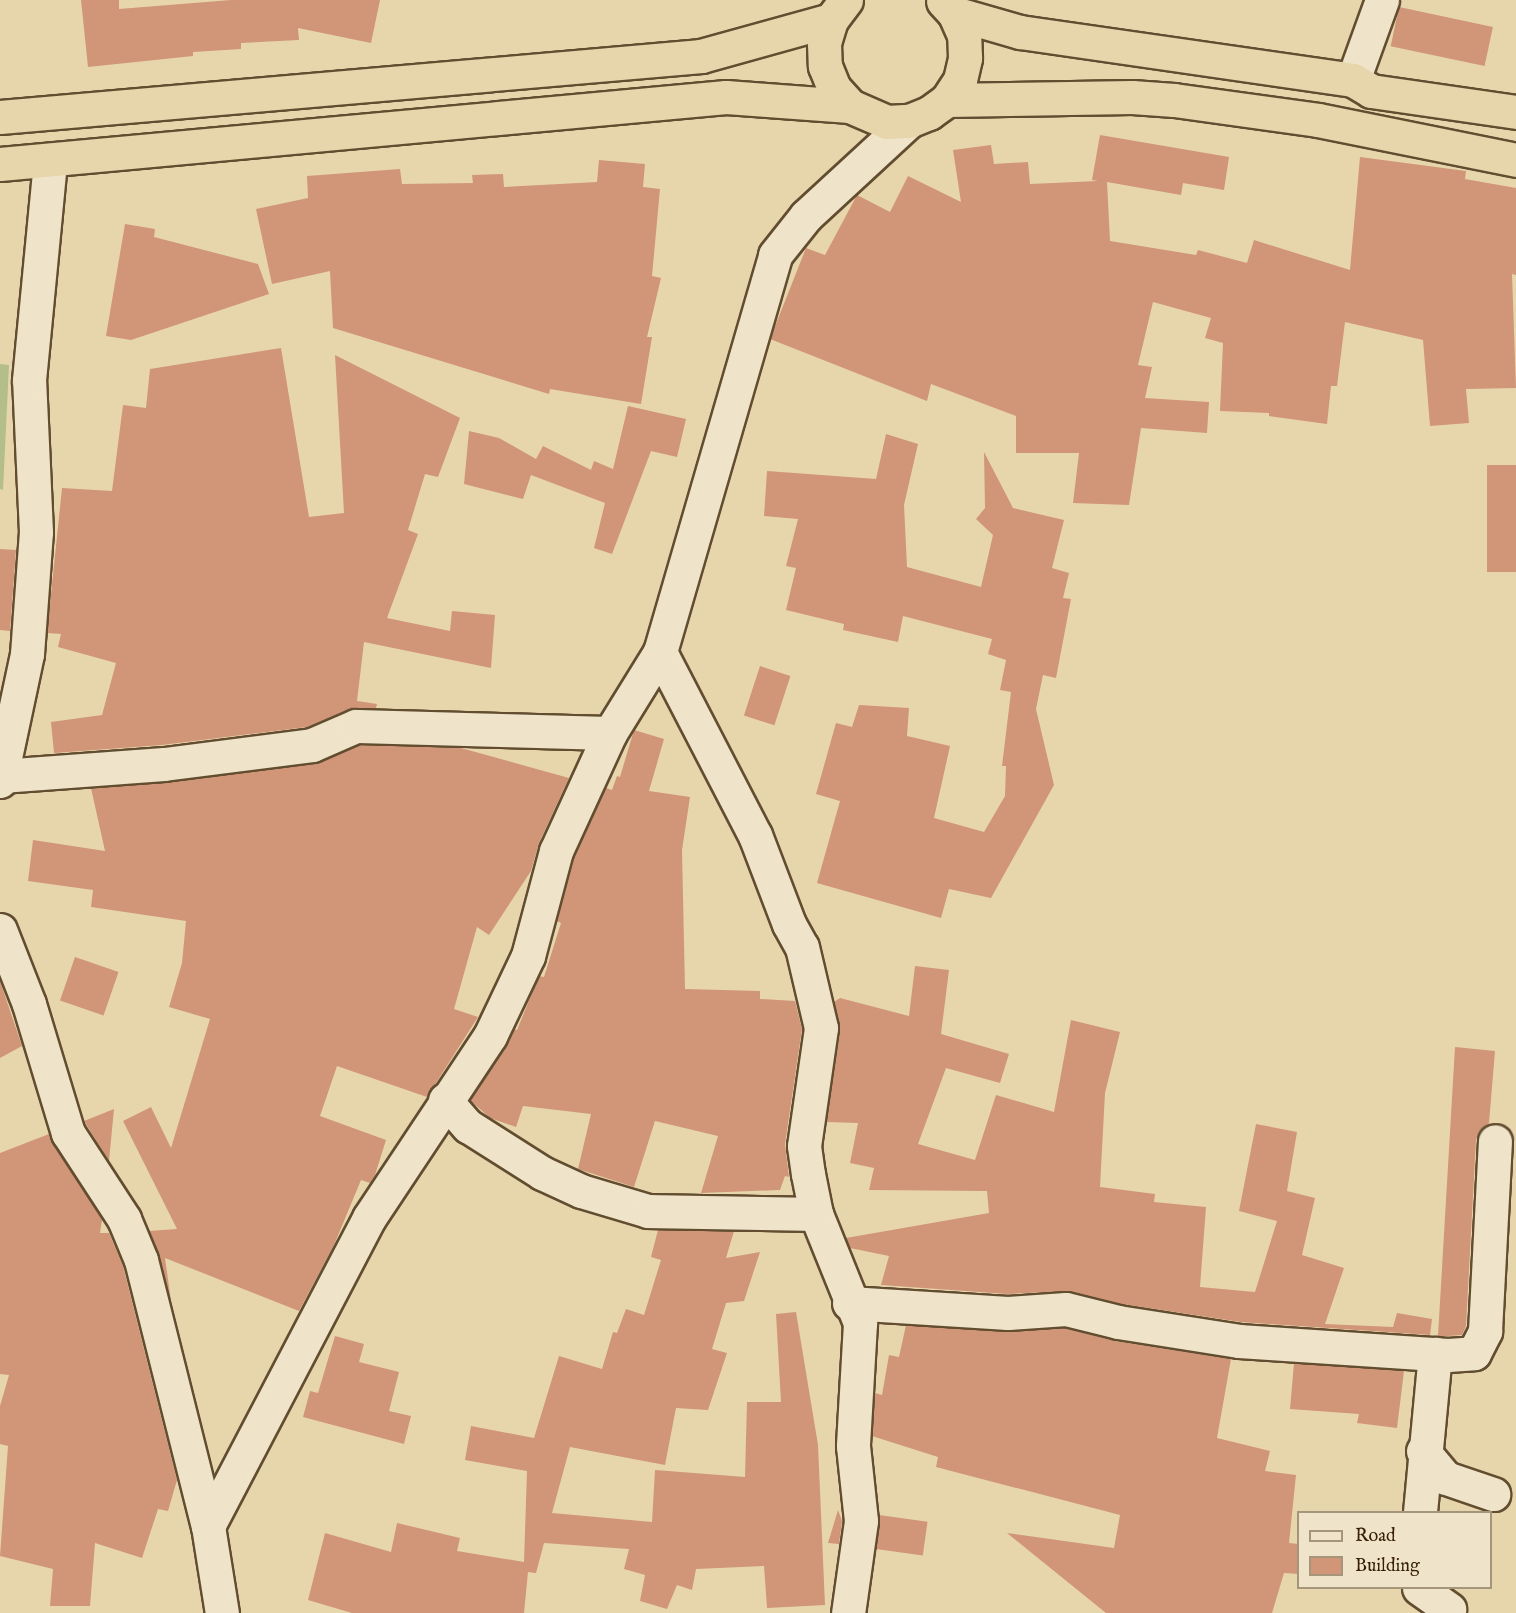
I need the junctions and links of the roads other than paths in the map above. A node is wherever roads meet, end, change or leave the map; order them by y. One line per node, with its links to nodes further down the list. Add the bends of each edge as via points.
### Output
1 (1382, 0): 4 (street)
2 (842, 5): 6 (highway, via 824,42 825,66 834,88); 8 (highway, via 701,56)
3 (948, 6): 4 (highway, via 1020,32); 5 (highway, via 964,35 966,58 960,80)
4 (1353, 80): 7 (highway, via 1371,91)
5 (947, 100): 9 (highway, via 930,113); 11 (highway, via 1174,100 1318,120)
6 (859, 112): 9 (highway, via 887,122); 10 (highway, via 726,97); 13 (street)
7 (1516, 112)
8 (0, 117)
9 (909, 121): 13 (street)
10 (50, 160): 12 (highway); 16 (street, via 29,380 36,532 27,654)
11 (1516, 160)
12 (0, 164)
13 (838, 185): 14 (street, via 775,255)
14 (660, 652): 15 (street); 20 (street, via 755,835 802,947 821,1028 804,1146)
15 (610, 733): 16 (street, via 356,726 312,745 165,764); 18 (street, via 556,851 528,956 490,1036)
16 (1, 778)
17 (0, 930): 26 (street, via 29,1004 68,1133 124,1219 141,1260)
18 (445, 1100): 20 (street, via 468,1126 542,1173 581,1191 648,1210); 26 (street, via 369,1218)
19 (1495, 1142): 22 (street, via 1485,1331 1474,1353)
20 (816, 1214): 21 (street)
21 (849, 1302): 22 (street, via 1008,1313 1066,1308 1118,1322 1239,1341); 30 (street, via 860,1323 853,1446 861,1521)
22 (1434, 1354): 23 (street)
23 (1423, 1451): 24 (street, via 1446,1478); 25 (street)
24 (1493, 1494)
25 (1420, 1511)
26 (208, 1526): 29 (street)
27 (1422, 1589): 28 (street)
28 (1449, 1610)
29 (222, 1613)
30 (848, 1613)

